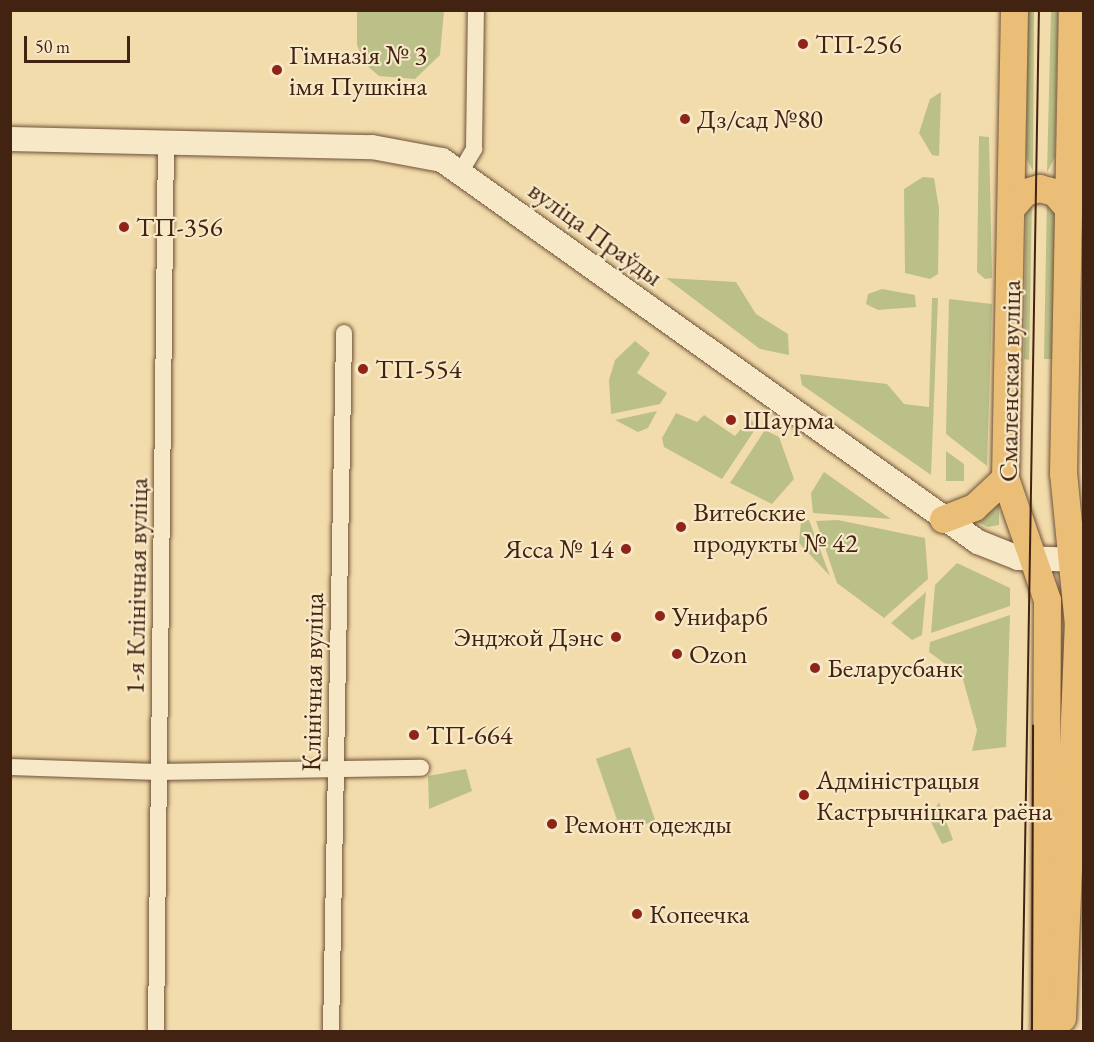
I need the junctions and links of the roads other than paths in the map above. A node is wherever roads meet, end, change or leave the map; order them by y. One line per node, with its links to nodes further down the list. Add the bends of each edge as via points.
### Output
1 (476, 10): 8 (street, via 474,149)
2 (1014, 10): 6 (main road, Смаленская вуліца)
3 (1072, 10): 7 (main road, Смаленская вуліца)
4 (10, 140): 5 (main road, вуліца Праўды)
5 (166, 141): 8 (main road, вуліца Праўды, via 372,147 425,155); 19 (street, 1-я Клінічная вуліца)
6 (1012, 157): 7 (main road, via 1020,169 1039,178 1054,175); 9 (main road, Смаленская вуліца)
7 (1069, 160): 10 (main road, Смаленская вуліца)
8 (461, 171): 13 (main road, вуліца Праўды)
9 (1011, 208): 10 (main road, via 1025,192 1039,188 1054,192); 12 (main road, Смаленская вуліца)
10 (1068, 208): 14 (main road, Смаленская вуліца, via 1063,473)
11 (344, 333): 17 (street, Клінічная вуліца)
12 (1005, 478): 13 (main road, via 974,507); 15 (main road, Смаленская вуліца)
13 (942, 519): 15 (main road, вуліца Праўды, via 992,549)
14 (1077, 560): 15 (main road, вуліца Праўды); 23 (main road, Смаленская вуліца, via 1076,717)
15 (1035, 561): 22 (main road, Смаленская вуліца, via 1047,600)
16 (10, 766): 19 (street)
17 (336, 768): 18 (street); 19 (street); 21 (street, Клінічная вуліца)
18 (420, 768)
19 (158, 772): 20 (street, 1-я Клінічная вуліца)
20 (156, 1032)
21 (332, 1032)
22 (1045, 1032)
23 (1062, 1032)

